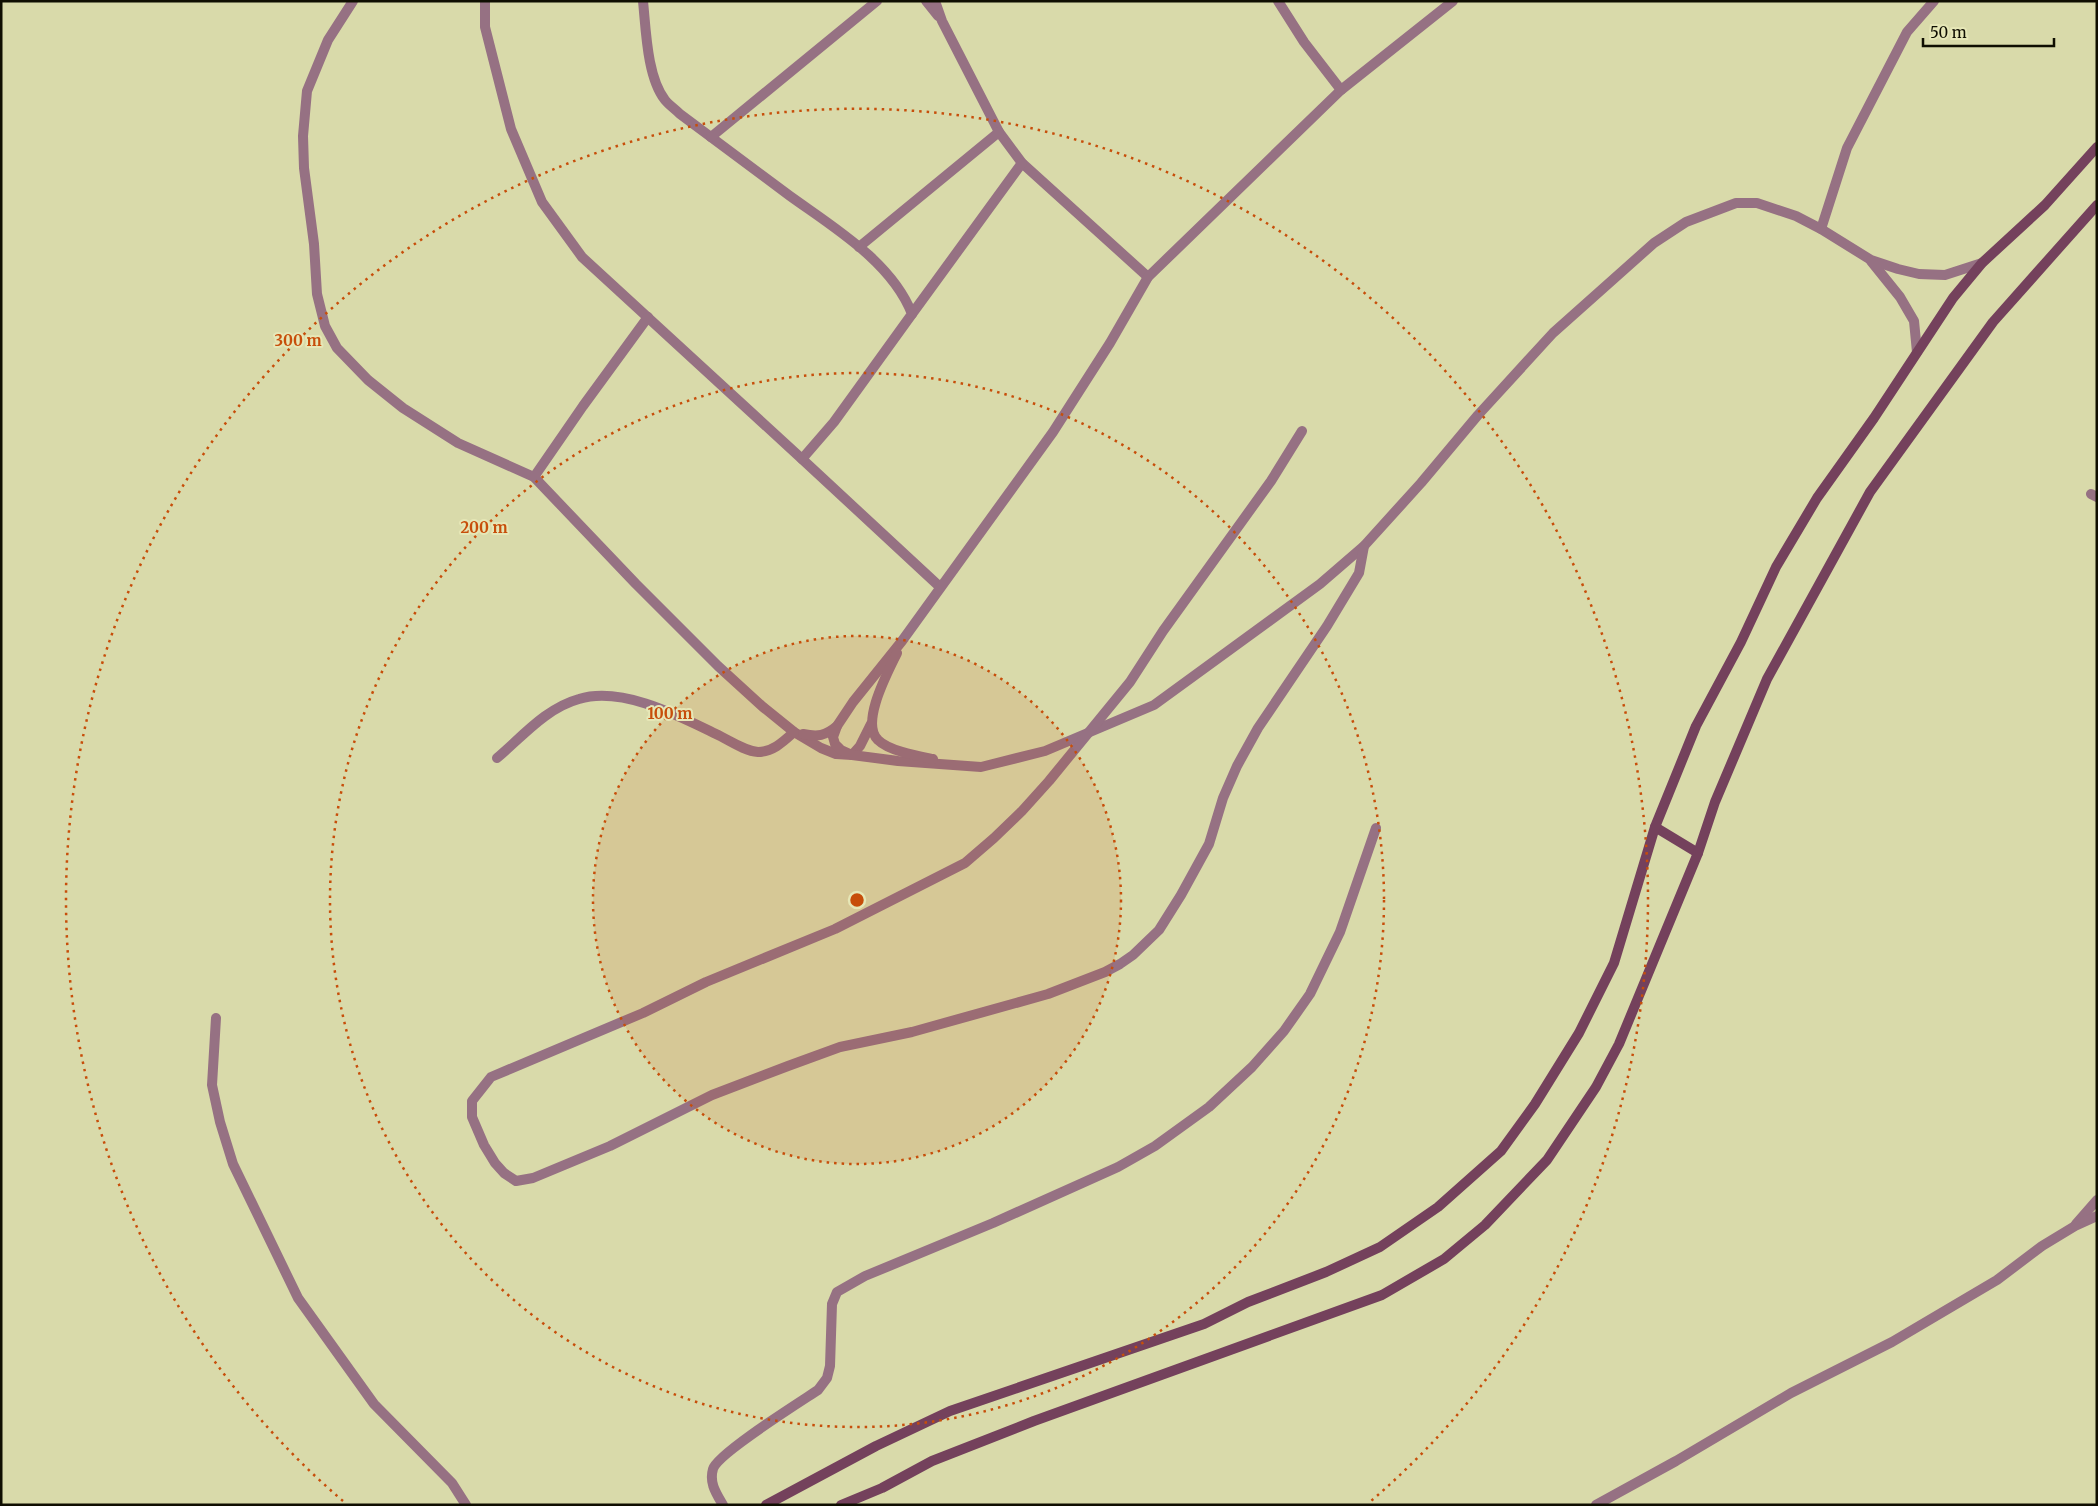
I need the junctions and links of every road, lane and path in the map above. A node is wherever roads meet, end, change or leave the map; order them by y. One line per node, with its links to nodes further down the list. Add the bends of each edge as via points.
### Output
1 (354, 1): 27 (street, via 328,40 307,91 302,136 317,294 325,326 337,348 368,380 403,408 458,443)
2 (486, 1): 23 (street, via 485,28 511,129 542,202 582,257)
3 (643, 1): 13 (street, via 646,38 655,81 665,100)
4 (877, 1): 13 (street)
5 (926, 1): 10 (street)
6 (935, 1): 10 (street)
7 (1278, 1): 11 (street)
8 (1452, 1): 11 (street)
9 (1934, 1): 17 (street, via 1907,32 1847,148)
10 (942, 21): 12 (street)
11 (1341, 90): 21 (street)
12 (999, 132): 15 (street); 18 (street)
13 (711, 137): 18 (street)
14 (2097, 147): 20 (main road, via 2045,205)
15 (1022, 163): 21 (street); 22 (street)
16 (2097, 205): 40 (main road, via 1993,322 1870,492 1766,679 1715,802)
17 (1821, 229): 19 (street); 28 (street, via 1777,209 1757,203 1736,203 1686,222 1654,243 1553,333)
18 (860, 247): 22 (street, via 906,298)
19 (1871, 260): 20 (street, via 1930,275 1945,275); 24 (street, via 1914,321)
20 (1982, 263): 24 (main road, via 1953,298)
21 (1148, 277): 29 (street, via 1053,432)
22 (912, 314): 26 (street, via 834,422)
23 (648, 317): 26 (street); 27 (street)
24 (1918, 352): 38 (main road, via 1817,498 1776,567 1696,726)
25 (1302, 431): 34 (street, via 1271,481 1130,682)
26 (802, 459): 29 (street)
27 (534, 477): 33 (street, via 718,666)
28 (1364, 546): 34 (street, via 1320,584 1154,704); 34 (street, via 1359,573 1258,728 1237,766 1209,844 1181,895 1159,930 1133,955 1105,972 1039,997 912,1032 840,1047 788,1066 712,1095 610,1146 533,1178 516,1181 495,1163 472,1117 472,1101 491,1078 643,1013 706,982 835,929 965,862 1022,812)
29 (940, 588): 30 (street)
30 (902, 641): 31 (street, via 872,712); 32 (street)
31 (871, 724): 35 (street); 37 (street, via 873,734 882,744 937,760)
32 (837, 726): 33 (street, via 818,737); 35 (street, via 833,737 835,744)
33 (794, 732): 35 (street, via 820,748); 36 (street, via 774,749 758,752 680,717 605,695 579,698 551,711)
34 (1087, 734): 37 (street, via 1046,751)
35 (852, 755): 37 (street, via 940,766)
36 (497, 758)
37 (981, 767)
38 (1655, 827): 40 (main road); 47 (main road, via 1614,963 1579,1033 1536,1104 1500,1150 1438,1207 1380,1247 1326,1272 1248,1302 1204,1324 950,1411)
39 (1376, 828): 46 (street, via 1340,932 1310,994 1284,1031 1252,1067 1209,1107 1155,1146 1118,1167 865,1276 837,1292 832,1304 827,1378 818,1390 736,1446 713,1466 713,1488)
40 (1698, 853): 48 (main road, via 1619,1044 1596,1087 1547,1160 1485,1224 1444,1259 1382,1295 932,1461 882,1488)
41 (216, 1018): 45 (street, via 212,1085 220,1122 233,1164 298,1298 374,1404 452,1483)
42 (2097, 1200): 44 (street)
43 (2097, 1216): 44 (street)
44 (2075, 1226): 49 (street, via 1997,1280 1892,1342 1791,1393)
45 (466, 1505)
46 (723, 1505)
47 (766, 1505)
48 (841, 1505)
49 (1596, 1505)

